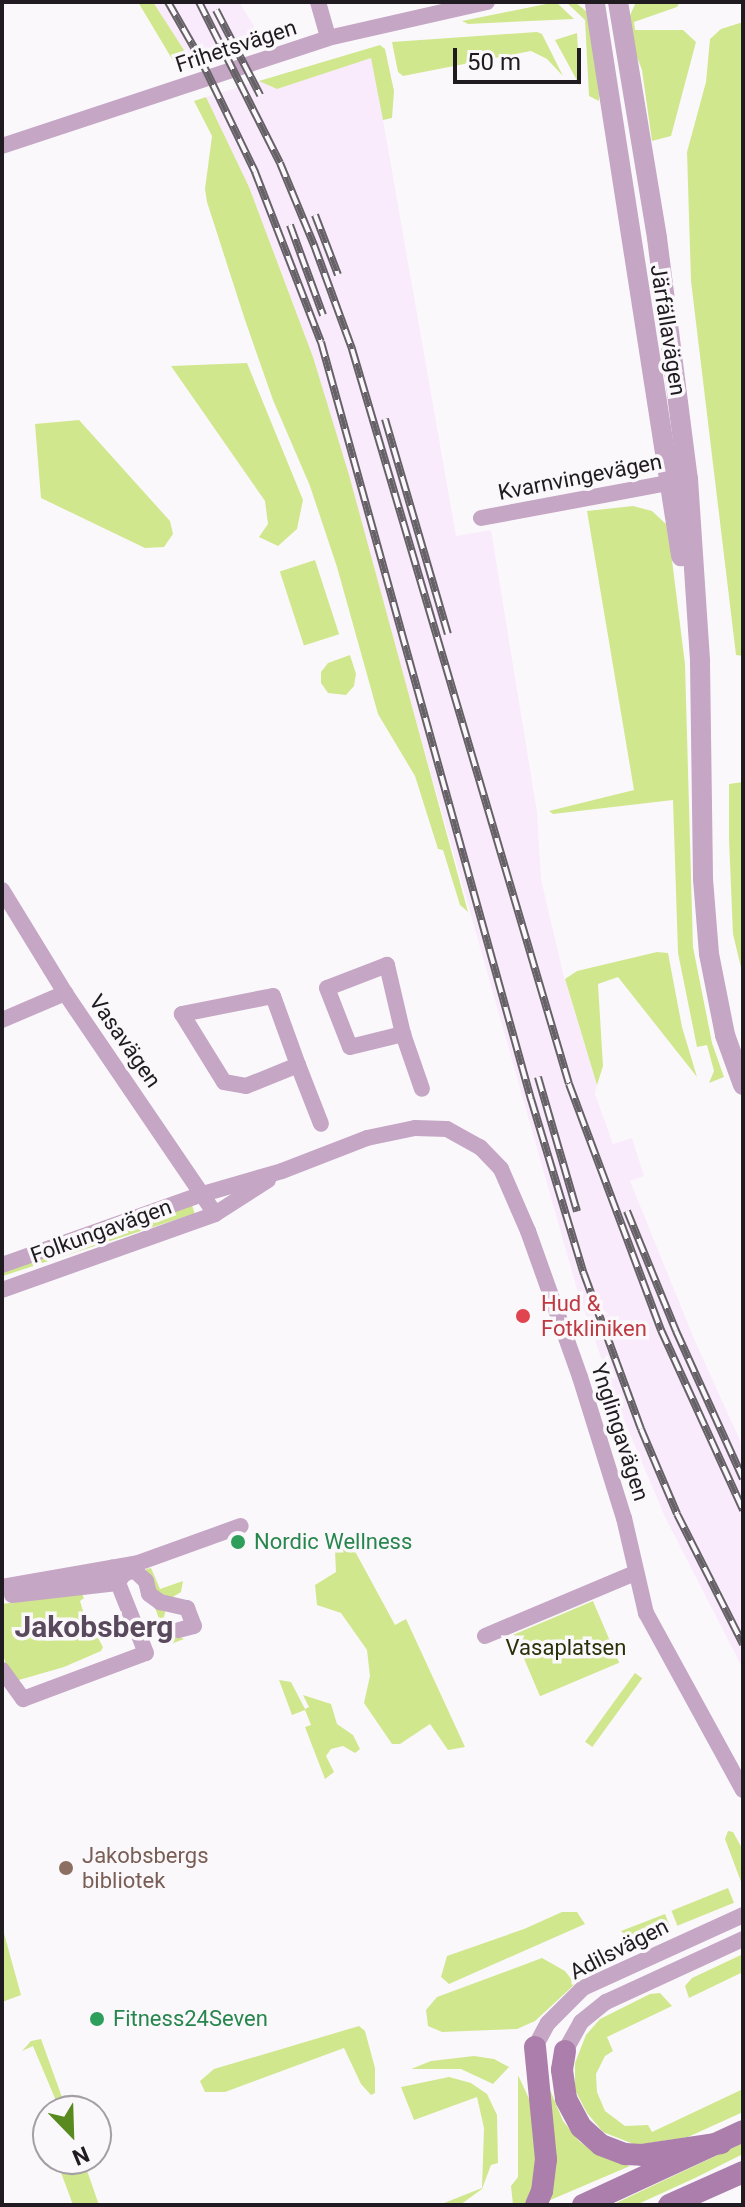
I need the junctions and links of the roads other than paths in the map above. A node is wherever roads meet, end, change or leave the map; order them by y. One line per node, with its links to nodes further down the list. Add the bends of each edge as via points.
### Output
1 (318, 2): 4 (street)
2 (487, 2): 4 (street, Frihetsvägen)
3 (605, 2): 6 (street, Järfällavägen, via 657,238)
4 (328, 38): 5 (street, Frihetsvägen)
5 (2, 146)
6 (678, 481): 7 (street, Kvarnvingevägen); 13 (street, Järfällavägen, via 700,662 709,954 725,1035)
7 (481, 518)
8 (2, 890): 9 (street, Vasavägen)
9 (65, 993): 10 (street); 17 (street, Vasavägen)
10 (2, 1020)
11 (403, 1034): 11 (street, via 350,1047 327,988 387,965); 14 (street)
12 (298, 1065): 12 (street, via 246,1086 224,1082 182,1014 273,996); 15 (street)
13 (743, 1085)
14 (422, 1089)
15 (321, 1124)
16 (282, 1171): 17 (street, Ynglingavägen); 18 (street, Ynglingavägen); 22 (street, Ynglingavägen, via 367,1138 415,1128 447,1129 480,1147 501,1169 580,1377 622,1509)
17 (203, 1194): 18 (street, Vasavägen); 19 (street, Folkungavägen)
18 (215, 1214): 20 (street, Folkungavägen)
19 (2, 1265)
20 (2, 1290)
21 (241, 1526): 23 (street)
22 (635, 1573): 27 (street); 29 (street, Ynglingavägen, via 652,1628)
23 (114, 1576): 24 (street); 25 (street); 26 (street, via 134,1570 160,1602 187,1608 194,1626); 28 (street, via 146,1653 23,1699)
24 (2, 1587)
25 (2, 1596)
26 (179, 1630)
27 (485, 1636)
28 (2, 1670)
29 (743, 1790)
30 (743, 1915): 32 (street, Adilsvägen, via 583,1988 548,2023)
31 (743, 1939): 33 (street, Adilsvägen, via 606,2002 581,2022)
32 (535, 2047): 37 (main road, via 546,2159)
33 (565, 2051): 35 (main road, via 566,2099 581,2127 601,2145 642,2155)
34 (743, 2131): 35 (main road)
35 (721, 2143): 38 (main road)
36 (739, 2174): 39 (main road); 40 (main road)
37 (536, 2205)
38 (583, 2205)
39 (669, 2205)
40 (687, 2205)

